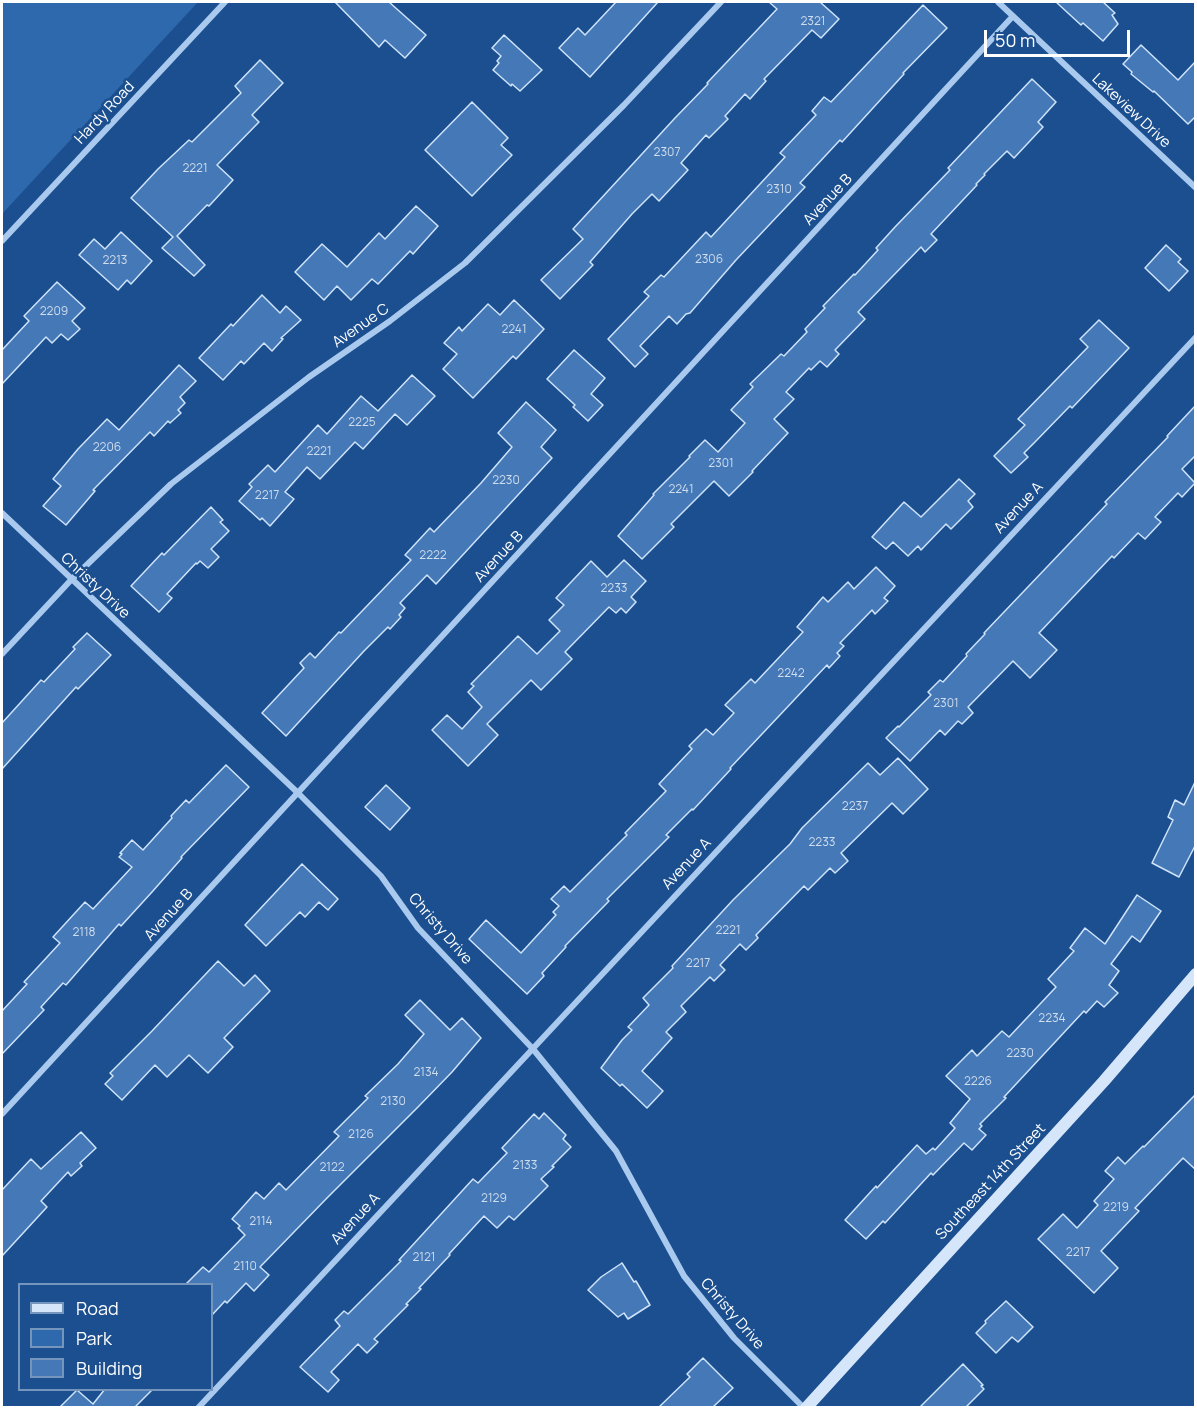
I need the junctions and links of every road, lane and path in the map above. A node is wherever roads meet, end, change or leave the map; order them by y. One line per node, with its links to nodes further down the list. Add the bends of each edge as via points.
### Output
1 (225, 2): 6 (street, Hardy Road)
2 (721, 2): 9 (street, Avenue C, via 465,263 171,484)
3 (998, 2): 4 (street, Lakeview Drive)
4 (1013, 16): 5 (street, Lakeview Drive); 11 (street, Avenue B)
5 (1196, 188)
6 (2, 241)
7 (1196, 337): 13 (street, Avenue A)
8 (2, 513): 9 (street, Christy Drive)
9 (71, 580): 10 (street, Avenue C); 11 (street, Christy Drive)
10 (2, 654)
11 (298, 793): 13 (street, Christy Drive, via 381,876 418,928); 14 (street, Avenue B)
12 (1196, 974): 18 (street, Southeast 14th Street, via 1104,1081)
13 (533, 1049): 16 (street, Avenue A); 18 (street, Christy Drive, via 616,1151 684,1276 734,1338)
14 (2, 1114)
15 (213, 1391): 17 (street, Avenue A)
16 (213, 1391)
17 (198, 1407)
18 (805, 1407)

